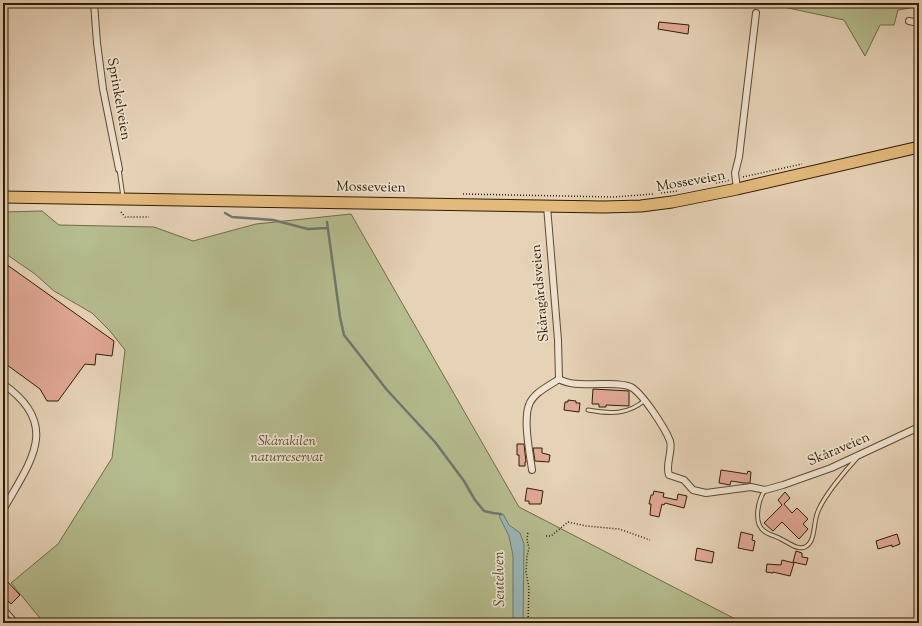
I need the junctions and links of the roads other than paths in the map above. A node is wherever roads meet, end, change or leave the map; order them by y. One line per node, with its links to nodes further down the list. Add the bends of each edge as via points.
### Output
1 (94, 3): 6 (street, Sprinkelveien, via 96,43)
2 (756, 13): 7 (street, Mosseveien)
3 (909, 21): 4 (street)
4 (919, 23)
5 (919, 147): 7 (highway, Mosseveien)
6 (118, 169): 9 (lane, Sprinkelveien)
7 (736, 184): 10 (highway, Mosseveien, via 672,202 641,206)
8 (3, 197): 9 (highway, Mosseveien)
9 (123, 199): 10 (highway, Mosseveien)
10 (547, 206): 11 (street, Skåragårdsveien)
11 (559, 379): 13 (street, via 578,384 626,386); 17 (street, via 538,393 529,404 527,429)
12 (3, 384): 19 (street, via 30,409 36,441 33,455)
13 (645, 400): 14 (lane, via 624,412); 18 (street, via 670,441 672,449 668,475 684,480 693,490 706,492 751,487)
14 (588, 410)
15 (919, 427): 16 (street, Skåraveien)
16 (859, 456): 18 (street, Skåraveien); 18 (lane, via 819,509 810,544 799,548 763,531 759,524 758,511)
17 (532, 470)
18 (765, 490)
19 (3, 510)
20 (3, 607): 21 (lane)
21 (17, 623)

